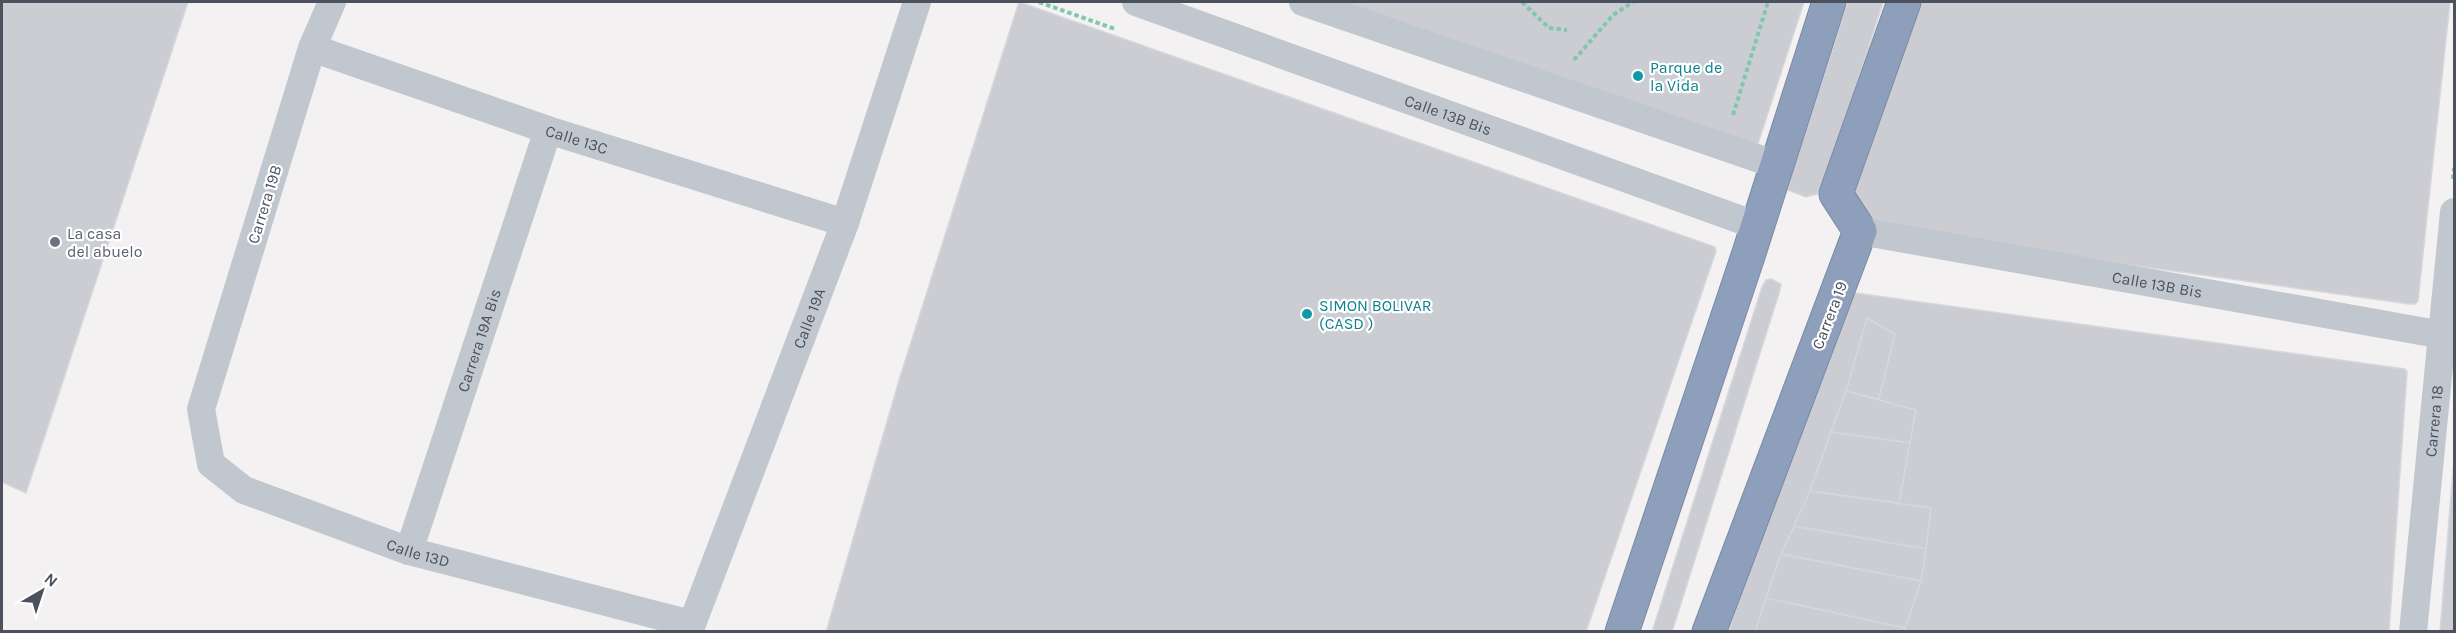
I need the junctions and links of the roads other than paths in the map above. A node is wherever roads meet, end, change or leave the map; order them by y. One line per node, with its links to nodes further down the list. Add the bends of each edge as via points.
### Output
1 (332, 2): 7 (street, Carrera 19B)
2 (917, 2): 11 (street, Calle 19A)
3 (1136, 2): 12 (street, Calle 13B Bis)
4 (1303, 2): 9 (street)
5 (1829, 2): 9 (highway)
6 (1904, 2): 13 (highway, via 1836,194)
7 (312, 48): 8 (street, Calle 13C); 15 (street, Carrera 19B)
8 (548, 130): 11 (street, Calle 13C); 16 (street, Carrera 19A Bis)
9 (1778, 165): 12 (highway)
10 (2454, 212): 14 (street, Carrera 18)
11 (845, 223): 17 (street, Calle 19A)
12 (1758, 226): 18 (highway)
13 (1860, 231): 14 (street, Calle 13B Bis); 19 (highway, Carrera 19)
14 (2449, 336): 20 (street, Carrera 18)
15 (201, 409): 16 (street, Calle 13D, via 211,464 244,490)
16 (409, 551): 17 (street, Calle 13D)
17 (690, 628)
18 (1622, 632)
19 (1709, 632)
20 (2413, 632)

